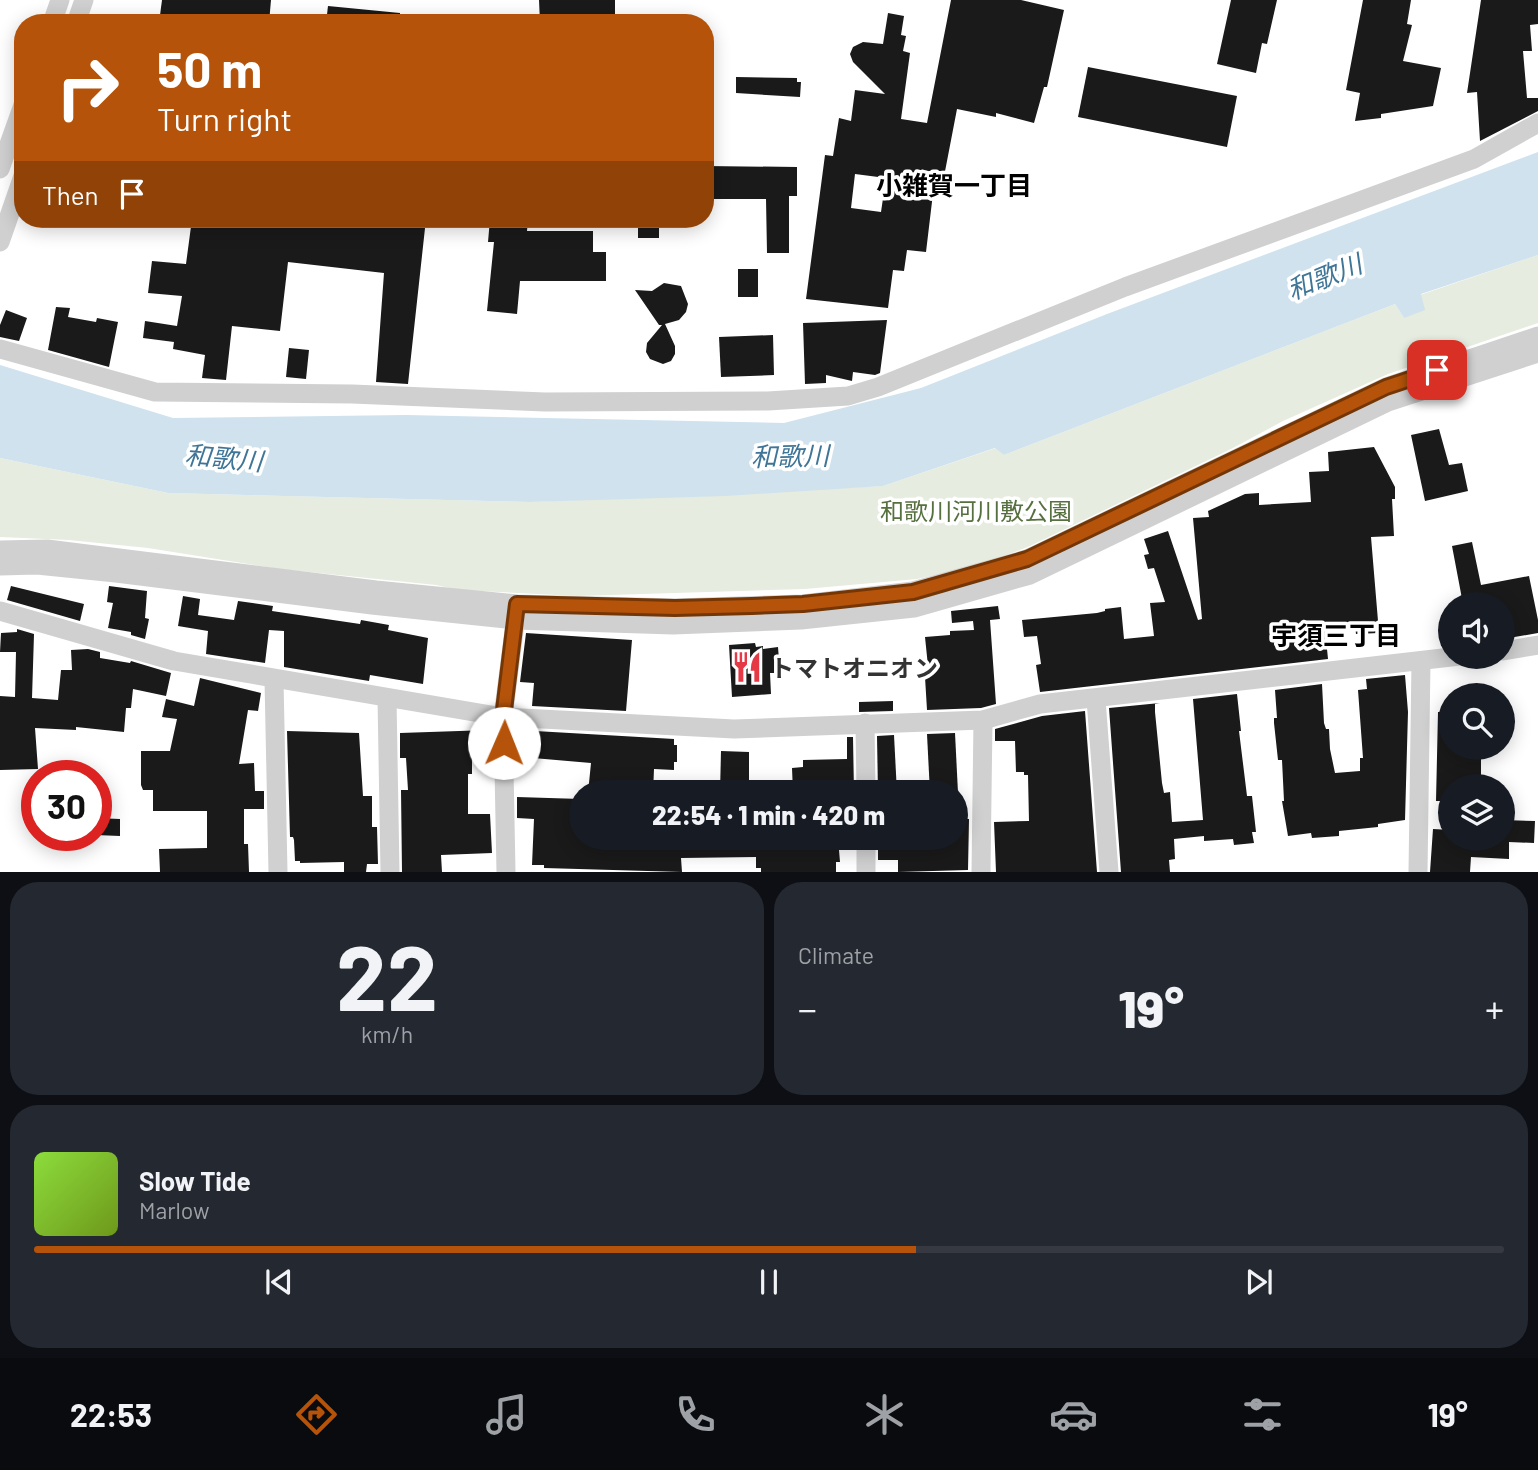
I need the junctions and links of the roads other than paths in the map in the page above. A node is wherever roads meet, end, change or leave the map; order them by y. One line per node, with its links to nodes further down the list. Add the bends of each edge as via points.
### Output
1 (1538, 123): 7 (street, via 1474,159 1125,287 848,396 545,402 155,392)
2 (14, 130): 3 (street)
3 (0, 169)
4 (14, 202): 5 (street)
5 (0, 242)
6 (1538, 336): 12 (street, via 1386,387 1027,559 913,592 764,606)
7 (0, 349)
8 (1538, 353): 12 (street, via 1388,402 1030,575 914,608 801,620 686,624)
9 (0, 550): 12 (street, via 47,549)
10 (0, 566): 12 (street, via 103,572 385,607)
11 (0, 611): 17 (street, via 174,661)
12 (516, 612): 20 (street)
13 (1538, 645): 14 (street)
14 (1515, 649)
15 (1438, 659): 16 (street)
16 (1421, 661): 19 (street); 31 (street)
17 (274, 680): 18 (street); 25 (street)
18 (387, 698): 20 (street); 26 (street)
19 (1096, 699): 21 (street, via 1040,704); 30 (street)
20 (503, 718): 22 (street, via 734,729); 27 (street)
21 (983, 720): 22 (street); 29 (street)
22 (865, 723): 23 (street)
23 (866, 780)
24 (866, 850): 28 (street)
25 (278, 872)
26 (390, 872)
27 (506, 872)
28 (866, 872)
29 (981, 872)
30 (1108, 872)
31 (1418, 872)

